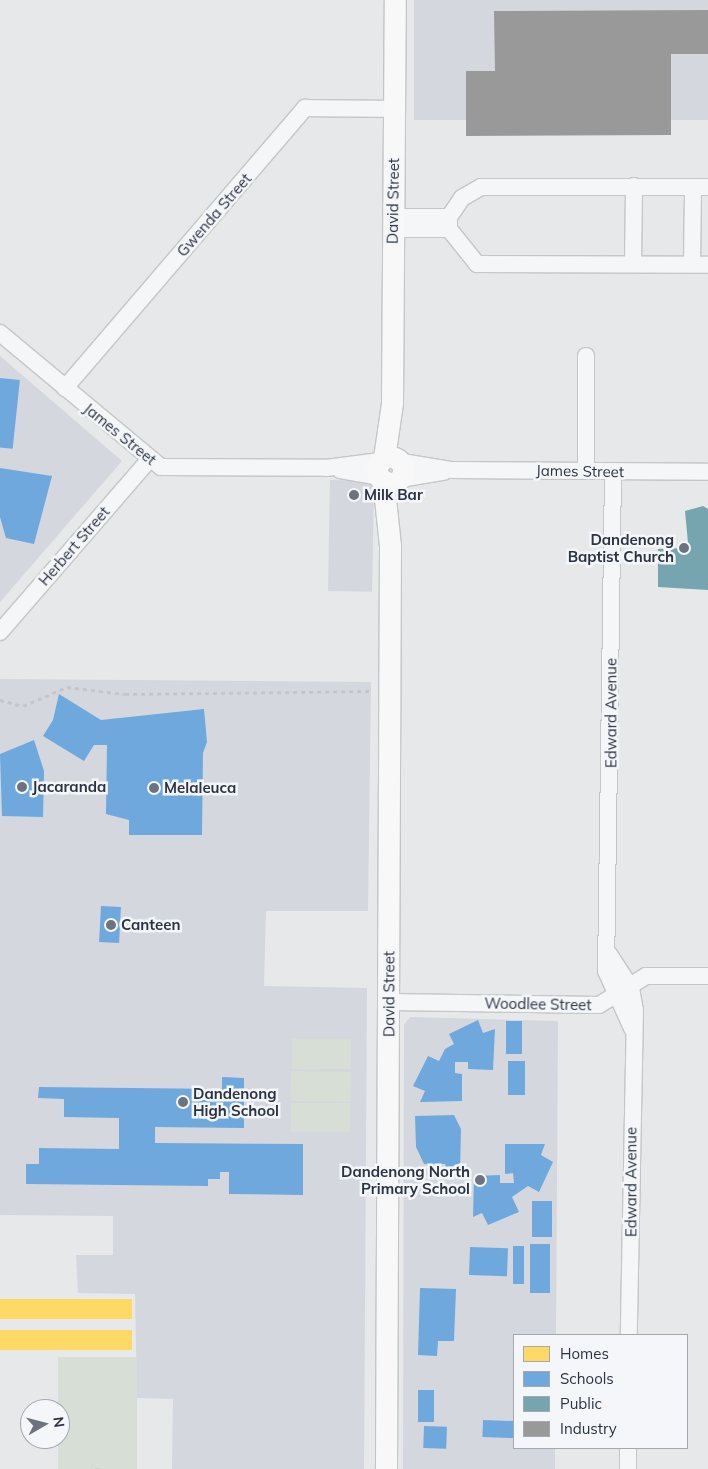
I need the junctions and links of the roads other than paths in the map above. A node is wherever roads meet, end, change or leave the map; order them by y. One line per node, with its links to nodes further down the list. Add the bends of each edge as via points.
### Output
1 (395, 0): 2 (main road, David Street)
2 (394, 109): 5 (main road, David Street); 11 (street, Gwenda Street, via 306,108)
3 (634, 186): 4 (street); 6 (street, via 477,188); 7 (street)
4 (701, 187): 8 (street)
5 (393, 223): 6 (street); 13 (main road, David Street)
6 (449, 223): 7 (street, via 476,264 617,266)
7 (633, 262): 8 (street)
8 (700, 265)
9 (0, 333): 11 (street, James Street)
10 (586, 356): 14 (street)
11 (64, 388): 12 (street, James Street)
12 (148, 460): 13 (street, James Street, via 161,467); 17 (street, Herbert Street)
13 (391, 470): 14 (street, James Street); 22 (main road, David Street)
14 (586, 471): 15 (street, James Street)
15 (613, 471): 16 (street, James Street); 18 (street, Edward Avenue)
16 (708, 472)
17 (0, 632)
18 (608, 954): 20 (street, Edward Avenue); 21 (street, Edward Avenue, via 607,977)
19 (708, 976): 20 (street, Woodlee Street, via 646,976)
20 (629, 984): 21 (street, Woodlee Street); 23 (street, Edward Avenue, via 635,1010)
21 (616, 996): 22 (street, Woodlee Street, via 599,1005); 23 (street, Edward Avenue)
22 (390, 1002): 25 (main road, David Street)
23 (632, 1028): 24 (street, Edward Avenue)
24 (629, 1334)
25 (383, 1443): 27 (main road, David Street); 28 (main road, David Street)
26 (628, 1449): 29 (street)
27 (379, 1469)
28 (386, 1469)
29 (628, 1469)

